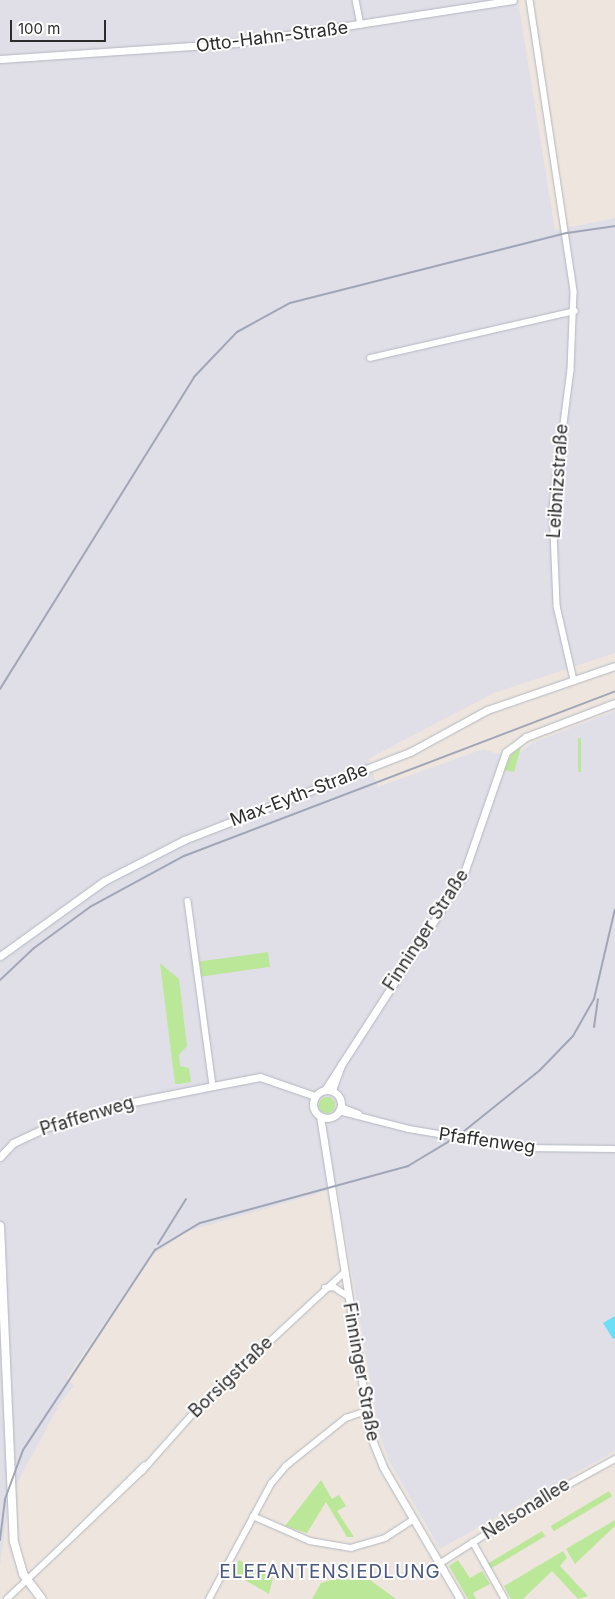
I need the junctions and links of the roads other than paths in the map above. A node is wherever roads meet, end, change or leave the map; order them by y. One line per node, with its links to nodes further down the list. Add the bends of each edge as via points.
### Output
1 (356, 0): 4 (street)
2 (513, 0): 4 (street, Otto-Hahn-Straße)
3 (530, 0): 6 (street, Leibnizstraße)
4 (361, 25): 5 (street, Otto-Hahn-Straße, via 193,47)
5 (0, 59)
6 (575, 312): 7 (street); 9 (street, Leibnizstraße, via 553,509 557,606)
7 (370, 358)
8 (615, 666): 9 (street, Max-Eyth-Straße)
9 (574, 680): 12 (street, Max-Eyth-Straße, via 487,710 410,752 160,851 98,885)
10 (615, 703): 14 (street, Finninger Straße, via 515,743 499,764 479,840 463,876 344,1056)
11 (188, 901): 13 (street)
12 (0, 956)
13 (213, 1086): 15 (street, Pfaffenweg, via 260,1077); 19 (street, Pfaffenweg, via 122,1104 45,1128 13,1143)
14 (329, 1090): 15 (street, Finninger Straße); 16 (street)
15 (314, 1098): 17 (street, Finninger Straße)
16 (340, 1109): 17 (street); 18 (street, Pfaffenweg, via 409,1129 523,1148)
17 (322, 1117): 21 (street, Finninger Straße, via 324,1154)
18 (615, 1149)
19 (0, 1158)
20 (0, 1226): 30 (main road, via 12,1529)
21 (344, 1273): 22 (street, Borsigstraße); 23 (street, Finninger Straße)
22 (322, 1291): 23 (street, via 332,1287); 30 (street, Borsigstraße, via 198,1408 144,1466)
23 (348, 1296): 24 (street, Finninger Straße)
24 (366, 1411): 26 (street, via 346,1418 286,1466); 27 (street, Finninger Straße, via 378,1458)
25 (615, 1460): 28 (street, Nelsonallee)
26 (253, 1516): 27 (street, via 310,1541 351,1548 385,1538); 33 (street)
27 (413, 1520): 29 (street, Finninger Straße)
28 (472, 1542): 29 (street, Nelsonallee); 35 (street)
29 (439, 1564): 34 (street, Finninger Straße)
30 (26, 1581): 31 (street, Borsigstraße); 32 (main road)
31 (7, 1599)
32 (42, 1599)
33 (210, 1599)
34 (460, 1599)
35 (505, 1599)

